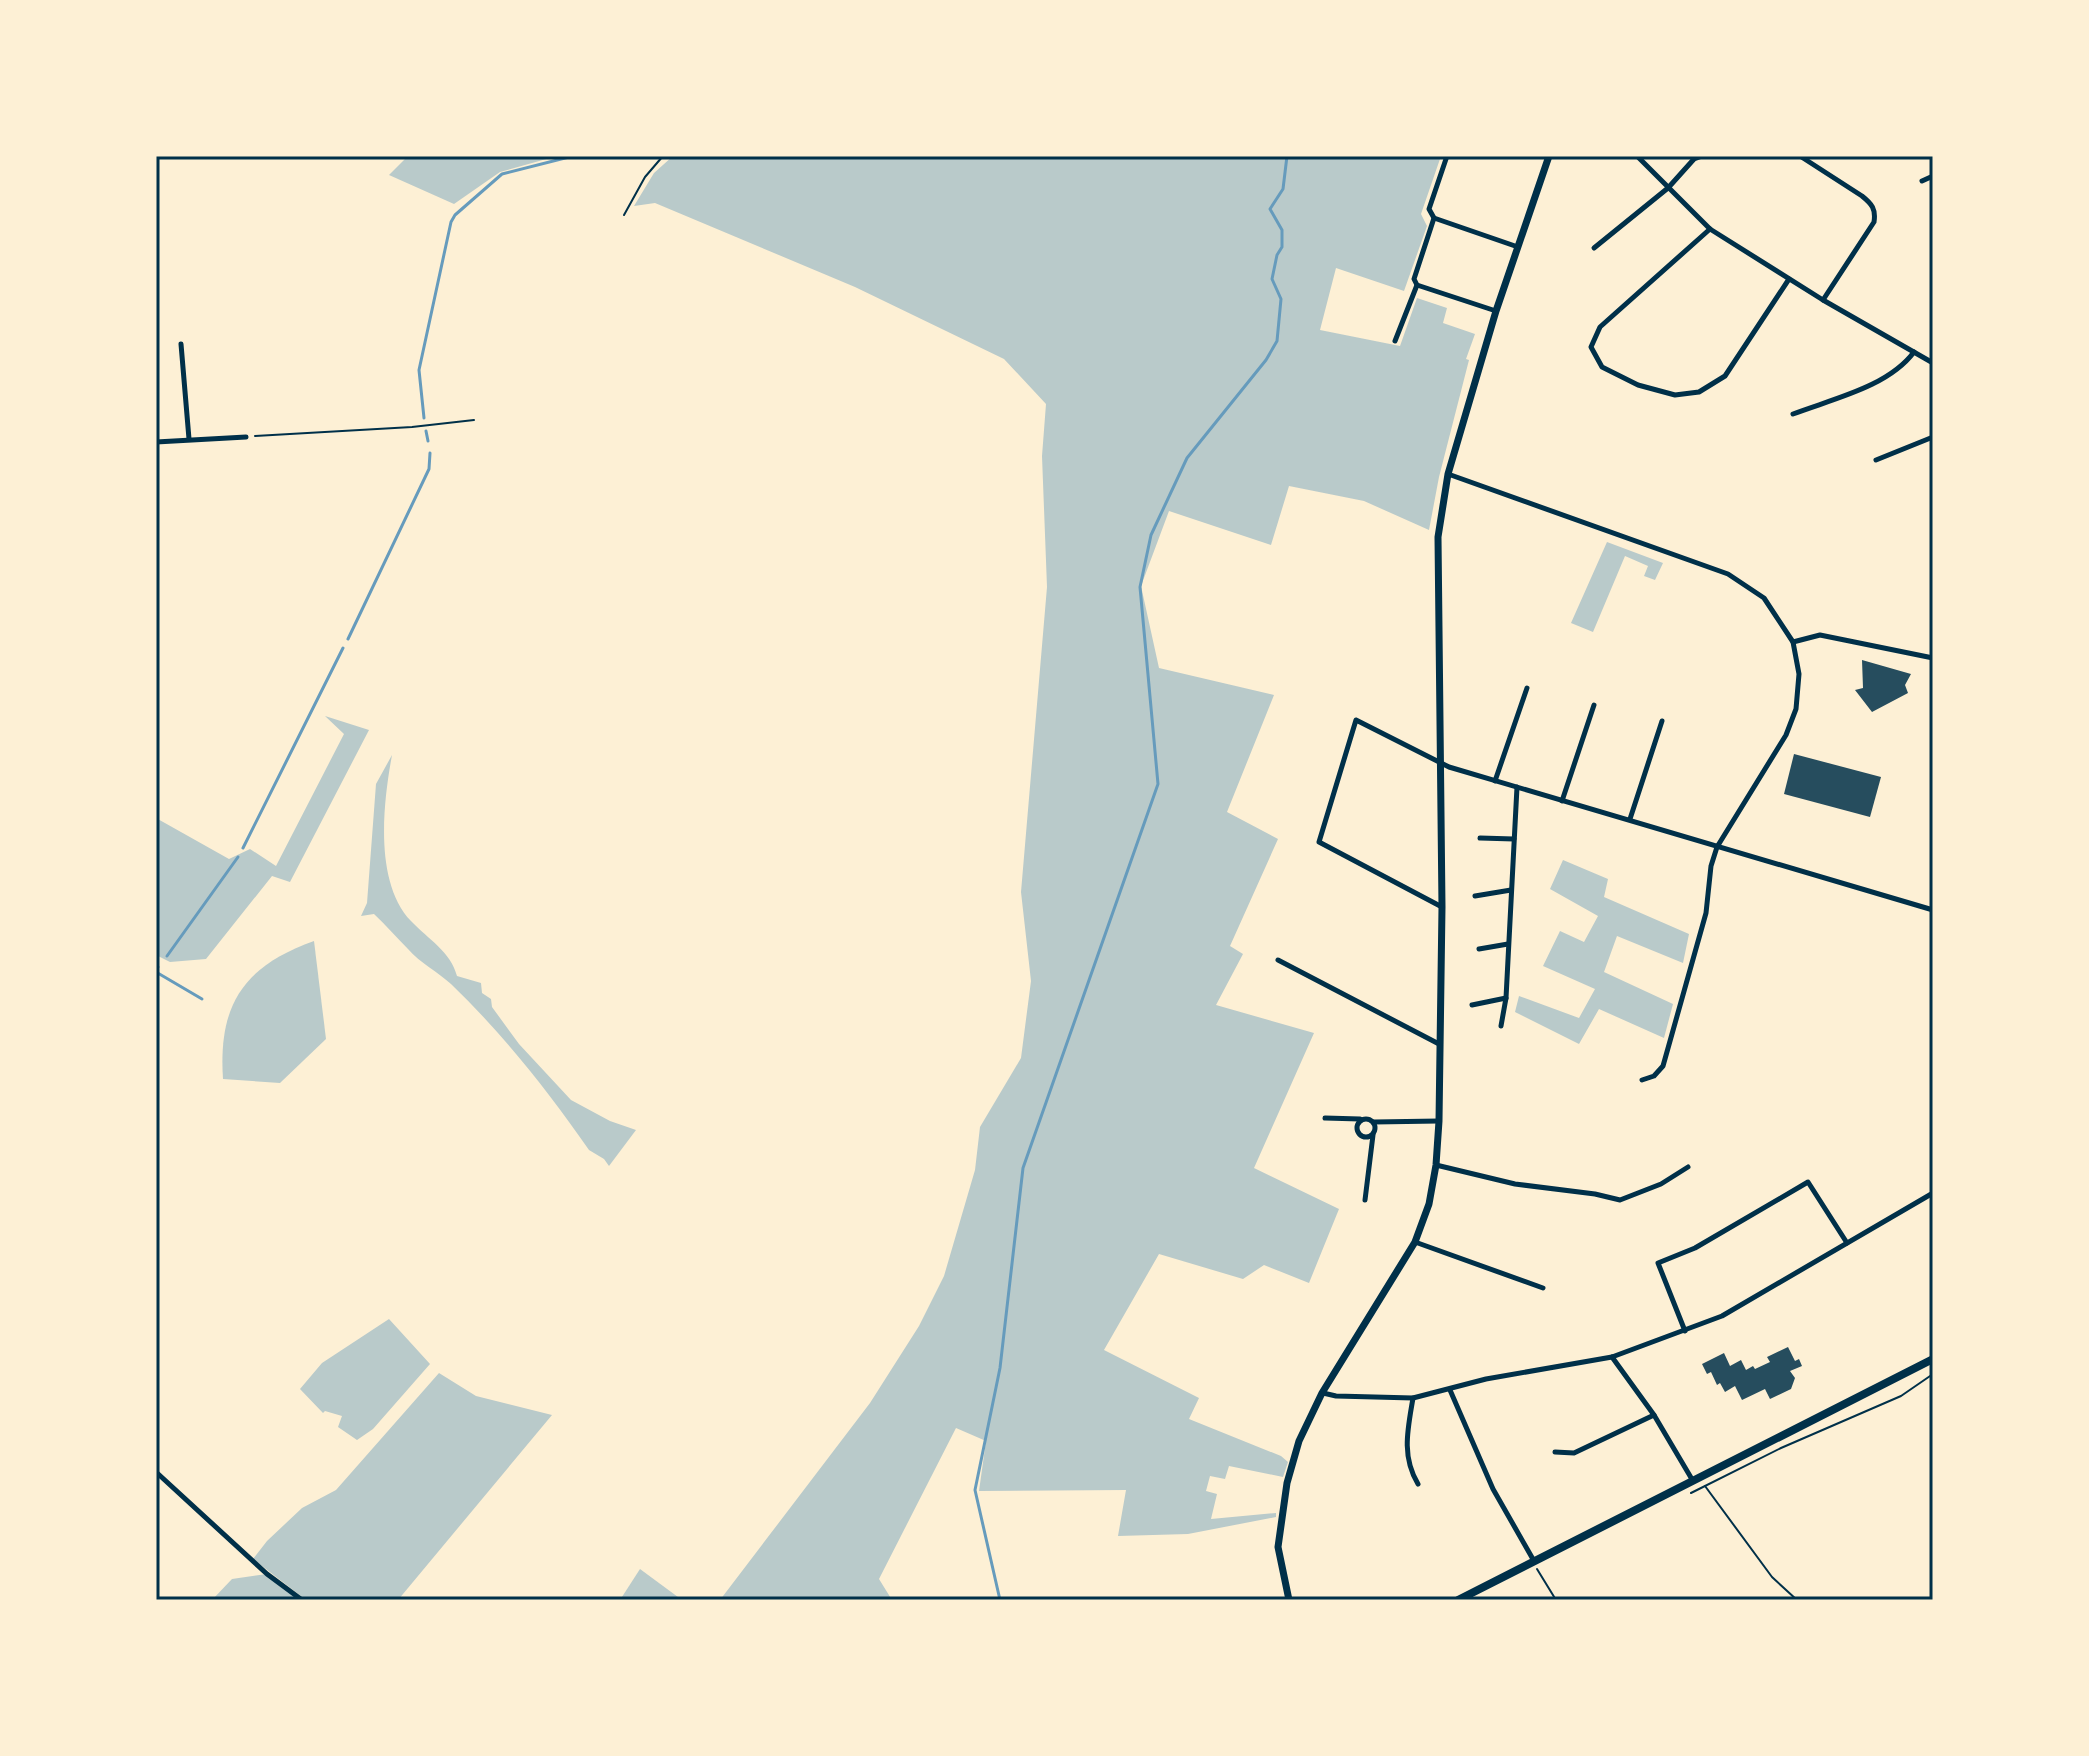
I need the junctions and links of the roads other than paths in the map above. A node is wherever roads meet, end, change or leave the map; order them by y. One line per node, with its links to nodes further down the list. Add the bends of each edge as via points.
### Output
1 (1447, 156): 9 (street, via 1429,209)
2 (1549, 156): 11 (street)
3 (1637, 156): 8 (street)
4 (1702, 156): 8 (street)
5 (1800, 156): 15 (street, via 1862,196 1876,213)
6 (1933, 176): 7 (street)
7 (1922, 181)
8 (1668, 188): 10 (street); 12 (street)
9 (1434, 218): 11 (street); 14 (street, via 1414,279)
10 (1710, 229): 13 (street); 13 (street, via 1600,327 1591,347 1602,367 1675,395 1699,392 1725,376)
11 (1518, 247): 16 (street)
12 (1594, 248)
13 (1789, 279): 15 (street)
14 (1417, 285): 16 (street); 17 (street)
15 (1823, 300): 19 (street)
16 (1496, 311): 27 (street)
17 (1395, 341)
18 (181, 344): 24 (street)
19 (1914, 352): 20 (street); 21 (street, via 1903,366 1866,386)
20 (1933, 363)
21 (1793, 414)
22 (246, 437): 24 (street)
23 (1933, 437): 26 (street)
24 (189, 439): 25 (street)
25 (156, 442)
26 (1876, 460)
27 (1448, 474): 28 (street, via 1728,574 1764,598); 33 (street, via 1438,537)
28 (1793, 642): 29 (street, via 1820,635); 40 (street, via 1799,674 1796,709 1786,735)
29 (1933, 658)
30 (1527, 688): 34 (street)
31 (1594, 705): 36 (street)
32 (1662, 721): 37 (street)
33 (1440, 764): 34 (street); 43 (street); 43 (street, via 1356,720 1319,842)
34 (1495, 781): 35 (street)
35 (1517, 787): 36 (street); 39 (street)
36 (1562, 801): 37 (street)
37 (1630, 819): 40 (street)
38 (1480, 838): 39 (street)
39 (1514, 839): 41 (street)
40 (1717, 847): 44 (street); 52 (street, via 1706,913 1663,1066)
41 (1511, 890): 42 (street); 45 (street)
42 (1475, 896)
43 (1442, 907): 51 (street)
44 (1933, 910)
45 (1508, 944): 46 (street); 48 (street)
46 (1479, 949)
47 (1278, 960): 51 (street)
48 (1506, 998): 49 (street); 50 (street)
49 (1472, 1005)
50 (1501, 1026)
51 (1439, 1044): 55 (street)
52 (1642, 1080)
53 (1325, 1118): 54 (street)
54 (1362, 1119): 56 (street); 57 (street, via 1358,1132 1365,1138)
55 (1439, 1121): 56 (street); 58 (street)
56 (1374, 1122): 57 (street)
57 (1373, 1135): 61 (street)
58 (1436, 1165): 59 (street, via 1620,1200); 62 (street)
59 (1688, 1167)
60 (1933, 1193): 63 (street)
61 (1365, 1200)
62 (1415, 1242): 64 (street); 69 (street)
63 (1847, 1243): 65 (street, via 1722,1316); 65 (street, via 1808,1182 1695,1248 1658,1263)
64 (1543, 1288)
65 (1685, 1331): 66 (street)
66 (1612, 1357): 68 (street); 71 (street)
67 (1933, 1359): 74 (main road)
68 (1450, 1390): 70 (street); 76 (street, via 1493,1489)
69 (1322, 1393): 70 (street); 78 (street, via 1299,1441 1282,1511 1278,1547)
70 (1413, 1398): 75 (street, via 1405,1439)
71 (1654, 1415): 72 (street, via 1574,1453); 74 (street)
72 (1555, 1452)
73 (156, 1472): 77 (street)
74 (1699, 1482): 76 (main road)
75 (1418, 1484)
76 (1534, 1561): 79 (main road)
77 (302, 1600)
78 (1289, 1600)
79 (1458, 1600)

